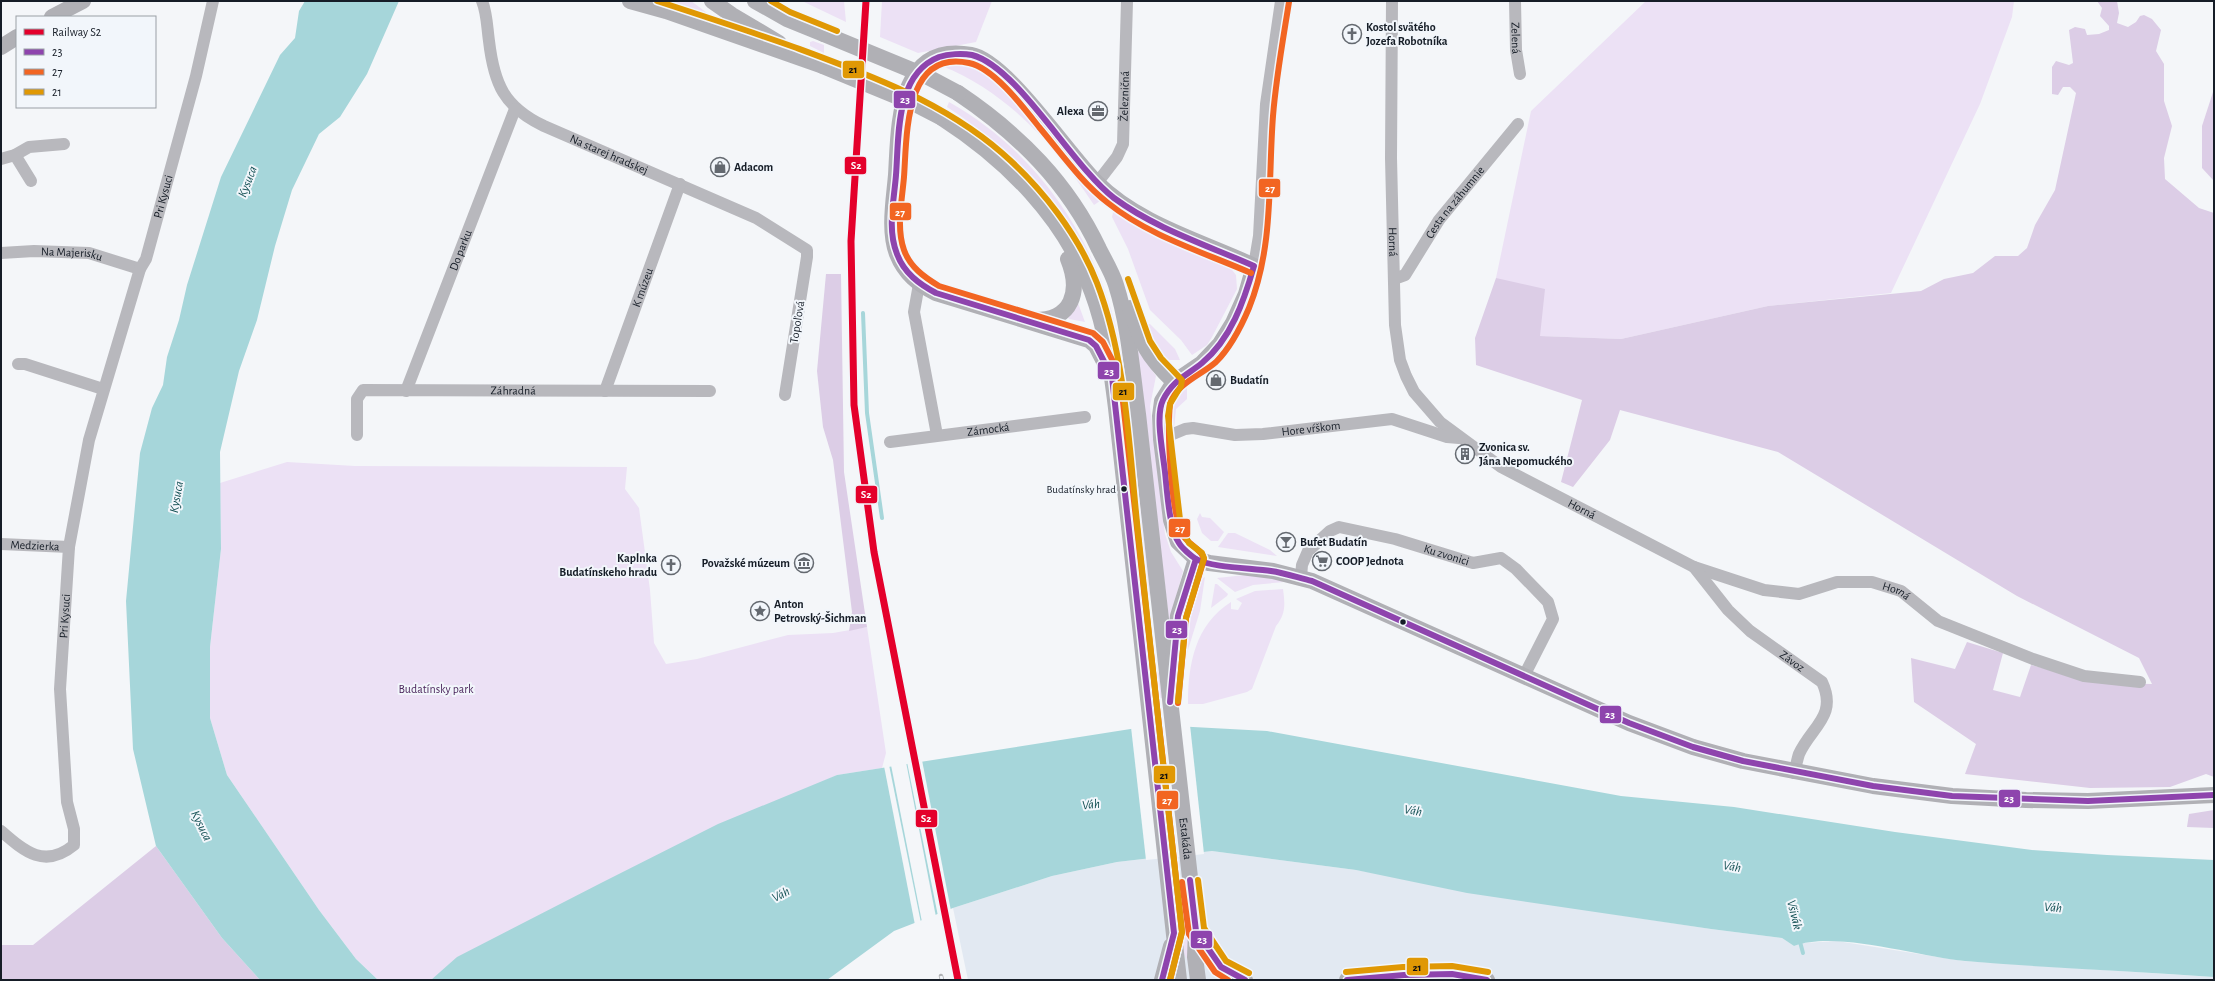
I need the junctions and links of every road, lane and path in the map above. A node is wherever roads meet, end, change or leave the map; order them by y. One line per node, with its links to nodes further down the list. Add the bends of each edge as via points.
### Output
1 (83, 1): 11 (main road)
2 (213, 1): 28 (street, Pri Kysuci, via 196,76 146,259)
3 (482, 1): 16 (street, Na starej hradskej, via 497,79)
4 (630, 1): 14 (main road)
5 (712, 1): 14 (main road, via 771,38)
6 (755, 1): 29 (main road, bridge, via 787,19 926,76 958,93 1012,132 1053,175 1088,226)
7 (1127, 1): 22 (street, Železničná, via 1123,144 1118,157)
8 (1281, 1): 27 (street, via 1266,104 1259,236)
9 (1392, 1): 30 (street, Horná, via 1391,158)
10 (1515, 1): 15 (street, Zelená, via 1516,50)
11 (54, 16)
12 (16, 38): 13 (main road)
13 (1, 47)
14 (823, 66): 24 (main road, bridge, via 913,103 969,136 1010,169)
15 (1520, 74)
16 (515, 109): 23 (street, Na starej hradskej, via 544,126); 37 (street, Do parku)
17 (1518, 124): 30 (street, Cesta na záhumnie, via 1438,220 1405,275)
18 (64, 144): 19 (street, via 29,147)
19 (16, 155): 20 (street); 21 (street)
20 (1, 159)
21 (32, 181)
22 (1097, 182): 27 (main road, via 1126,206 1155,223); 31 (main road, via 997,68 974,55 961,53 940,56 928,62 907,86 902,104 894,195 894,239 897,254 906,272)
23 (680, 184): 25 (street, Na starej hradskej, via 756,218); 38 (street, K múzeu)
24 (1051, 219): 32 (main road, via 1075,278 1074,296 1069,306 1055,316); 34 (main road, Estakáda, via 1072,250 1090,287 1102,324)
25 (806, 250): 40 (street, Topoľová)
26 (1, 253): 28 (street, Na Majerisku, via 34,251 89,254)
27 (1254, 266): 35 (main road, via 1246,294 1220,344 1202,363)
28 (140, 269): 36 (street, Pri Kysuci)
29 (1111, 272): 35 (main road, via 1121,283 1143,345 1155,364); 54 (main road, via 1128,340)
30 (1394, 279): 44 (street, Horná, via 1395,325 1400,360 1406,376 1426,407)
31 (919, 284): 32 (main road, via 951,298); 43 (street, via 914,312)
32 (1028, 320): 34 (main road, via 1093,342)
33 (18, 364): 36 (street, via 26,364)
34 (1112, 377): 59 (main road, Estakáda)
35 (1174, 382): 45 (main road, via 1162,401)
36 (102, 389): 48 (street, Pri Kysuci, via 89,440)
37 (406, 390): 38 (street, Záhradná); 42 (street, Záhradná, via 363,390 357,399)
38 (605, 391): 39 (street, Záhradná)
39 (710, 391)
40 (785, 395)
41 (1086, 416): 43 (street, Zámocká)
42 (357, 435)
43 (938, 435): 46 (street, Zámocká)
44 (1459, 438): 45 (street, Hore vŕškom, via 1447,437 1392,419 1263,434 1235,435 1193,428); 50 (street, Horná, via 1501,467)
45 (1161, 439): 49 (main road, via 1174,535 1183,548)
46 (890, 442)
47 (1, 544): 48 (street, Medzierka)
48 (69, 547): 57 (street, Pri Kysuci, via 60,689 67,802 74,829 74,845 56,857 38,856 25,851)
49 (1196, 559): 51 (main road); 54 (main road, via 1178,616)
50 (1694, 567): 53 (street, Horná, via 1764,590 1799,594 1837,582 1872,582 1901,591 1938,621 2033,659 2084,676); 55 (street, Závoz, via 1728,610 1750,631 1822,682 1827,693 1827,707 1817,729 1799,754)
51 (1300, 577): 52 (main road, via 1353,597); 52 (street, Ku zvonici, via 1308,551 1330,531 1339,527 1396,539 1473,563 1501,558 1516,569 1548,602 1553,619)
52 (1524, 676): 55 (main road, via 1629,723 1693,747 1736,760)
53 (2140, 682)
54 (1170, 698): 58 (main road, Estakáda)
55 (1794, 772): 56 (main road, via 1952,796 2088,801)
56 (2214, 795)
57 (1, 831)
58 (1196, 931): 62 (main road, Estakáda, via 1195,957); 63 (main road, via 1221,967)
59 (1174, 933): 60 (main road); 61 (main road, Estakáda)
60 (1162, 980)
61 (1179, 980)
62 (1198, 980)
63 (1245, 980)
64 (1346, 980): 65 (main road, via 1452,974)
65 (1487, 980)

